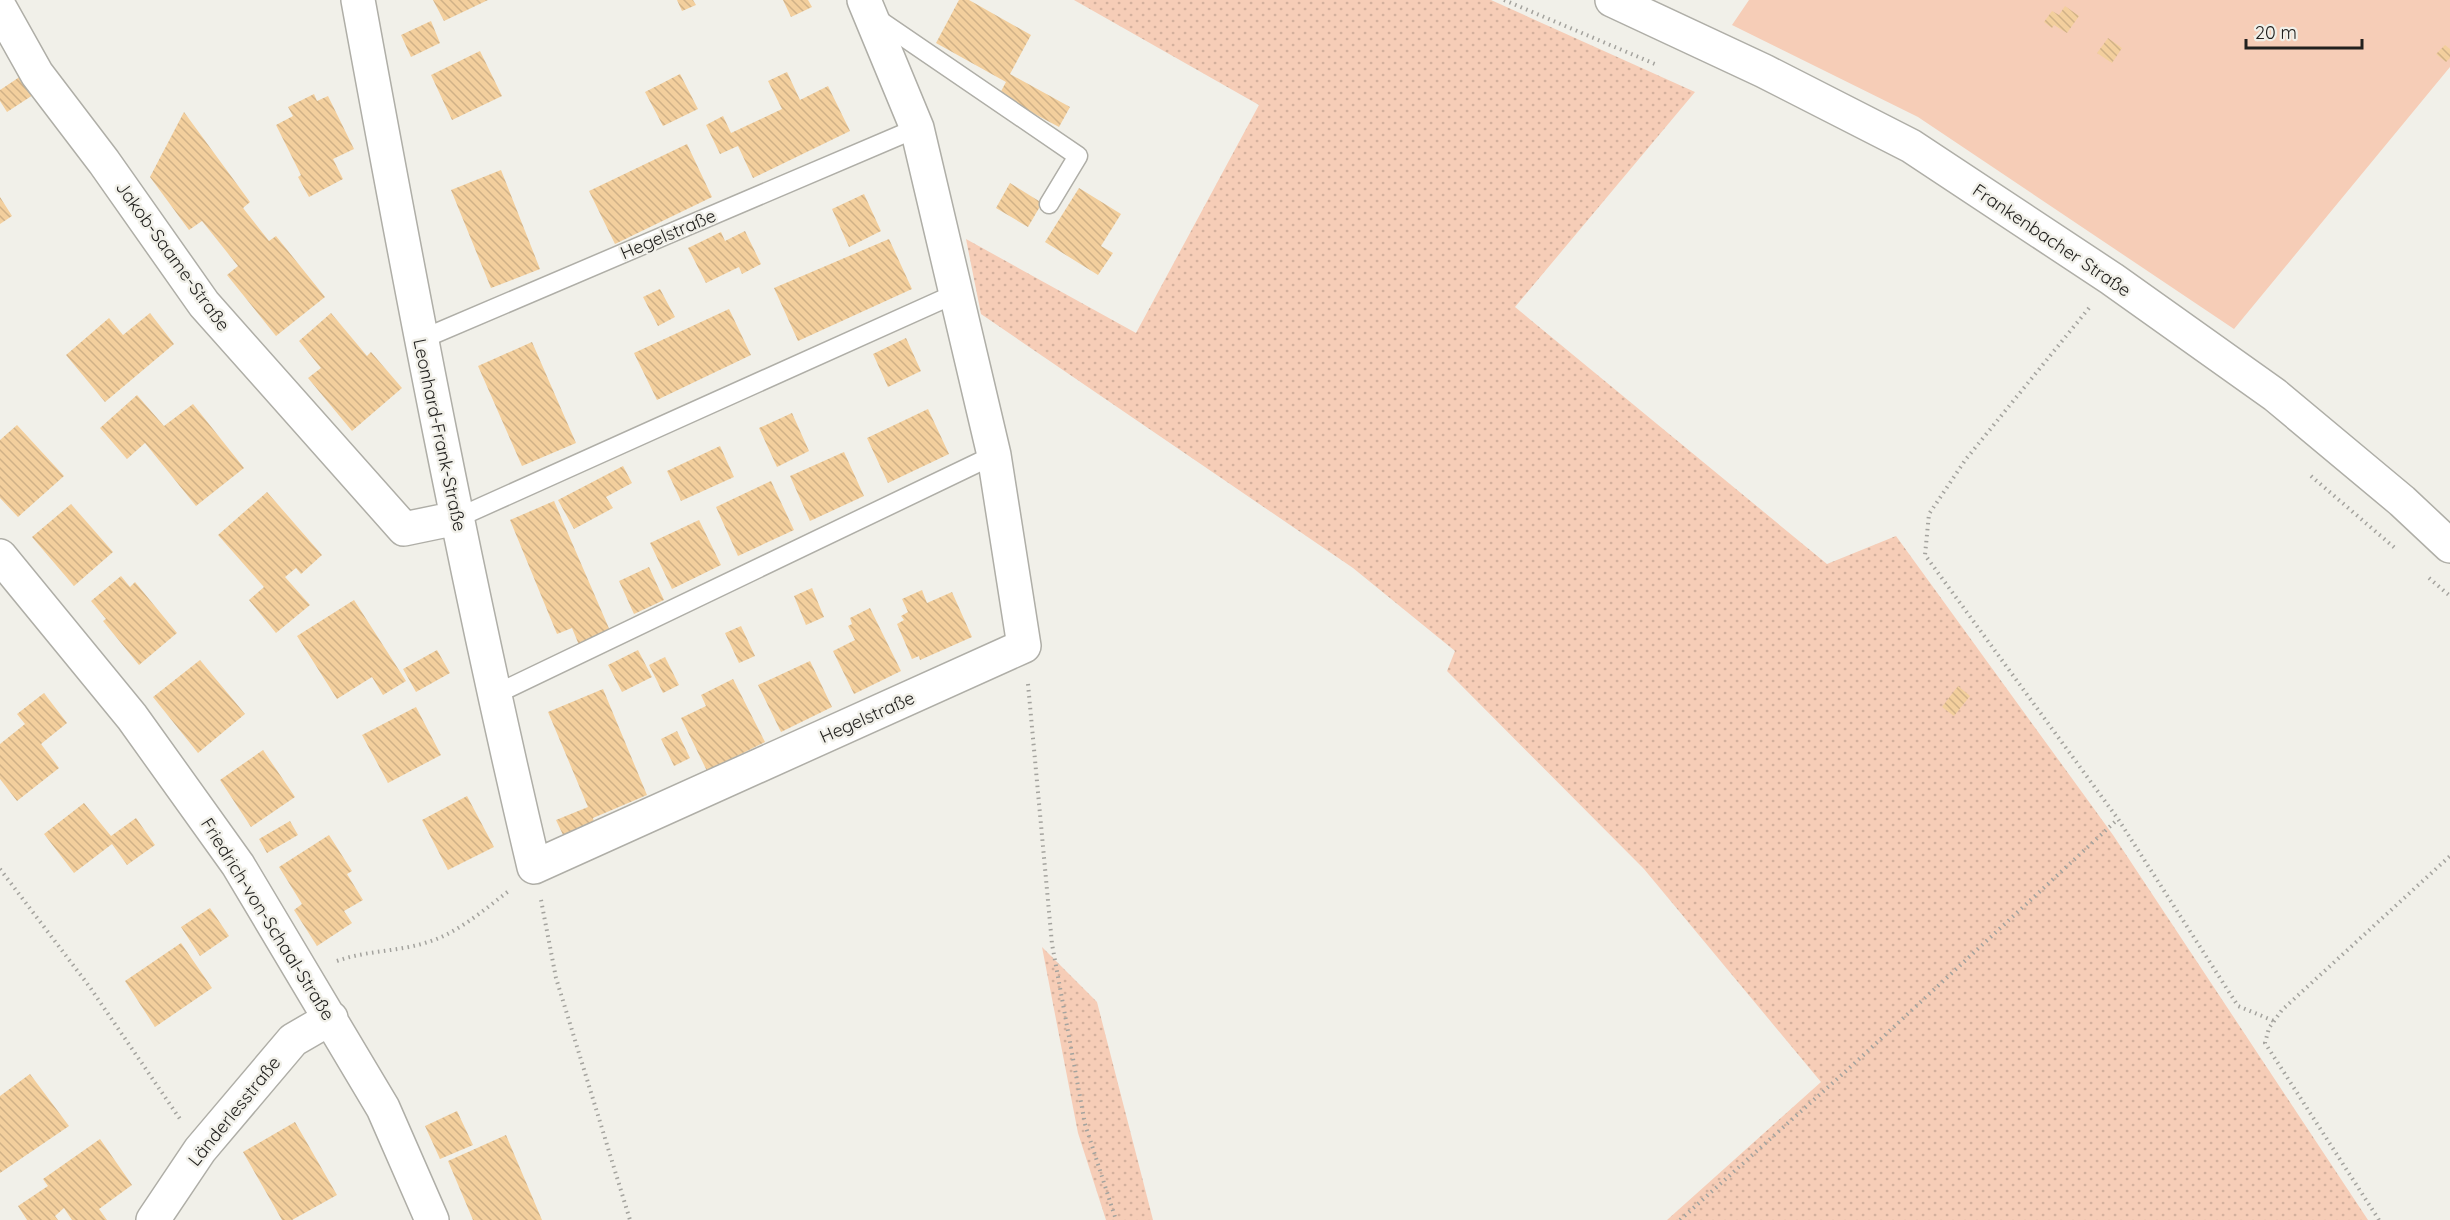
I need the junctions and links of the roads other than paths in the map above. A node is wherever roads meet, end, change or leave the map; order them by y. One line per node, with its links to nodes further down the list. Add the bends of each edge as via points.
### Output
1 (358, 0): 8 (street, Leonhard-Frank-Straße)
2 (1612, 0): 11 (street, Frankenbacher Straße, via 1764,70 1911,146 2112,279 2276,395)
3 (0, 8): 10 (street, Jakob-Saame-Straße, via 38,74 204,304 404,529)
4 (868, 8): 5 (street); 6 (lane, via 1077,156)
5 (917, 128): 7 (street); 8 (lane, Hegelstraße)
6 (1049, 204)
7 (957, 292): 9 (street); 10 (lane)
8 (420, 340): 10 (street, Leonhard-Frank-Straße)
9 (994, 455): 13 (lane); 14 (street, Hegelstraße, via 1024,646)
10 (457, 518): 13 (street, Leonhard-Frank-Straße)
11 (2450, 546)
12 (0, 556): 15 (street, Friedrich-von-Schaal-Straße, via 132,717 238,865)
13 (494, 695): 14 (street, Leonhard-Frank-Straße)
14 (534, 867)
15 (331, 1018): 16 (street, Länderlesstraße, via 293,1040 200,1150); 17 (street, Friedrich-von-Schaal-Straße, via 383,1108)
16 (153, 1220)
17 (432, 1220)

